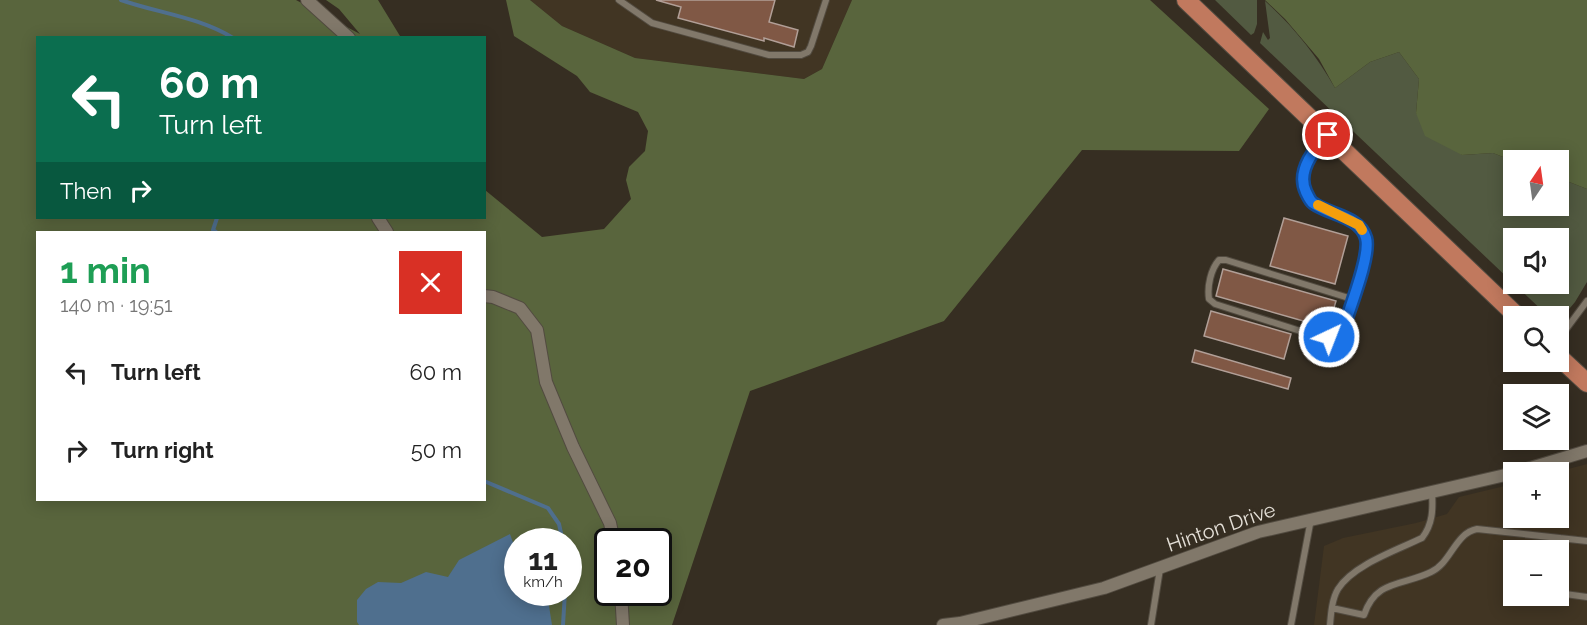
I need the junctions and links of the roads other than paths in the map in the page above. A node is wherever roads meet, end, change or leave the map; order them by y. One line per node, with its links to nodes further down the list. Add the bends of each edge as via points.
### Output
1 (307, 0): 5 (street)
2 (620, 0): 3 (lane, via 652,23 769,56 808,52)
3 (826, 0)
4 (1186, 0): 6 (main road)
5 (347, 36)
6 (1328, 135): 8 (lane, via 1306,166 1304,186 1312,202 1359,225 1365,234 1363,270); 10 (main road)
7 (486, 296): 19 (street, via 520,308 537,330 546,382)
8 (1352, 299): 8 (lane, via 1226,260 1219,260 1214,266 1208,293 1215,304 1329,337 1344,327)
9 (1587, 302): 11 (lane)
10 (1507, 306)
11 (1569, 326)
12 (1569, 366): 13 (main road)
13 (1587, 383)
14 (1587, 451): 15 (street, Hinton Drive)
15 (1551, 462)
16 (1503, 476): 17 (street, Hinton Drive)
17 (1432, 492): 18 (street, Hinton Drive); 26 (lane, via 1430,524 1422,538 1354,572 1338,588)
18 (1312, 518): 22 (street, Hinton Drive, via 1258,532); 30 (lane)
19 (611, 528)
20 (1560, 538): 21 (lane); 26 (lane, via 1470,530 1440,566 1376,594 1364,615)
21 (1587, 542)
22 (1160, 569): 28 (street, Hinton Drive, via 1083,593); 29 (lane)
23 (1569, 595): 24 (lane)
24 (1587, 597)
25 (622, 606): 27 (street)
26 (1332, 608): 31 (lane)
27 (623, 625)
28 (943, 625)
29 (1151, 625)
30 (1292, 625)
31 (1330, 625)

